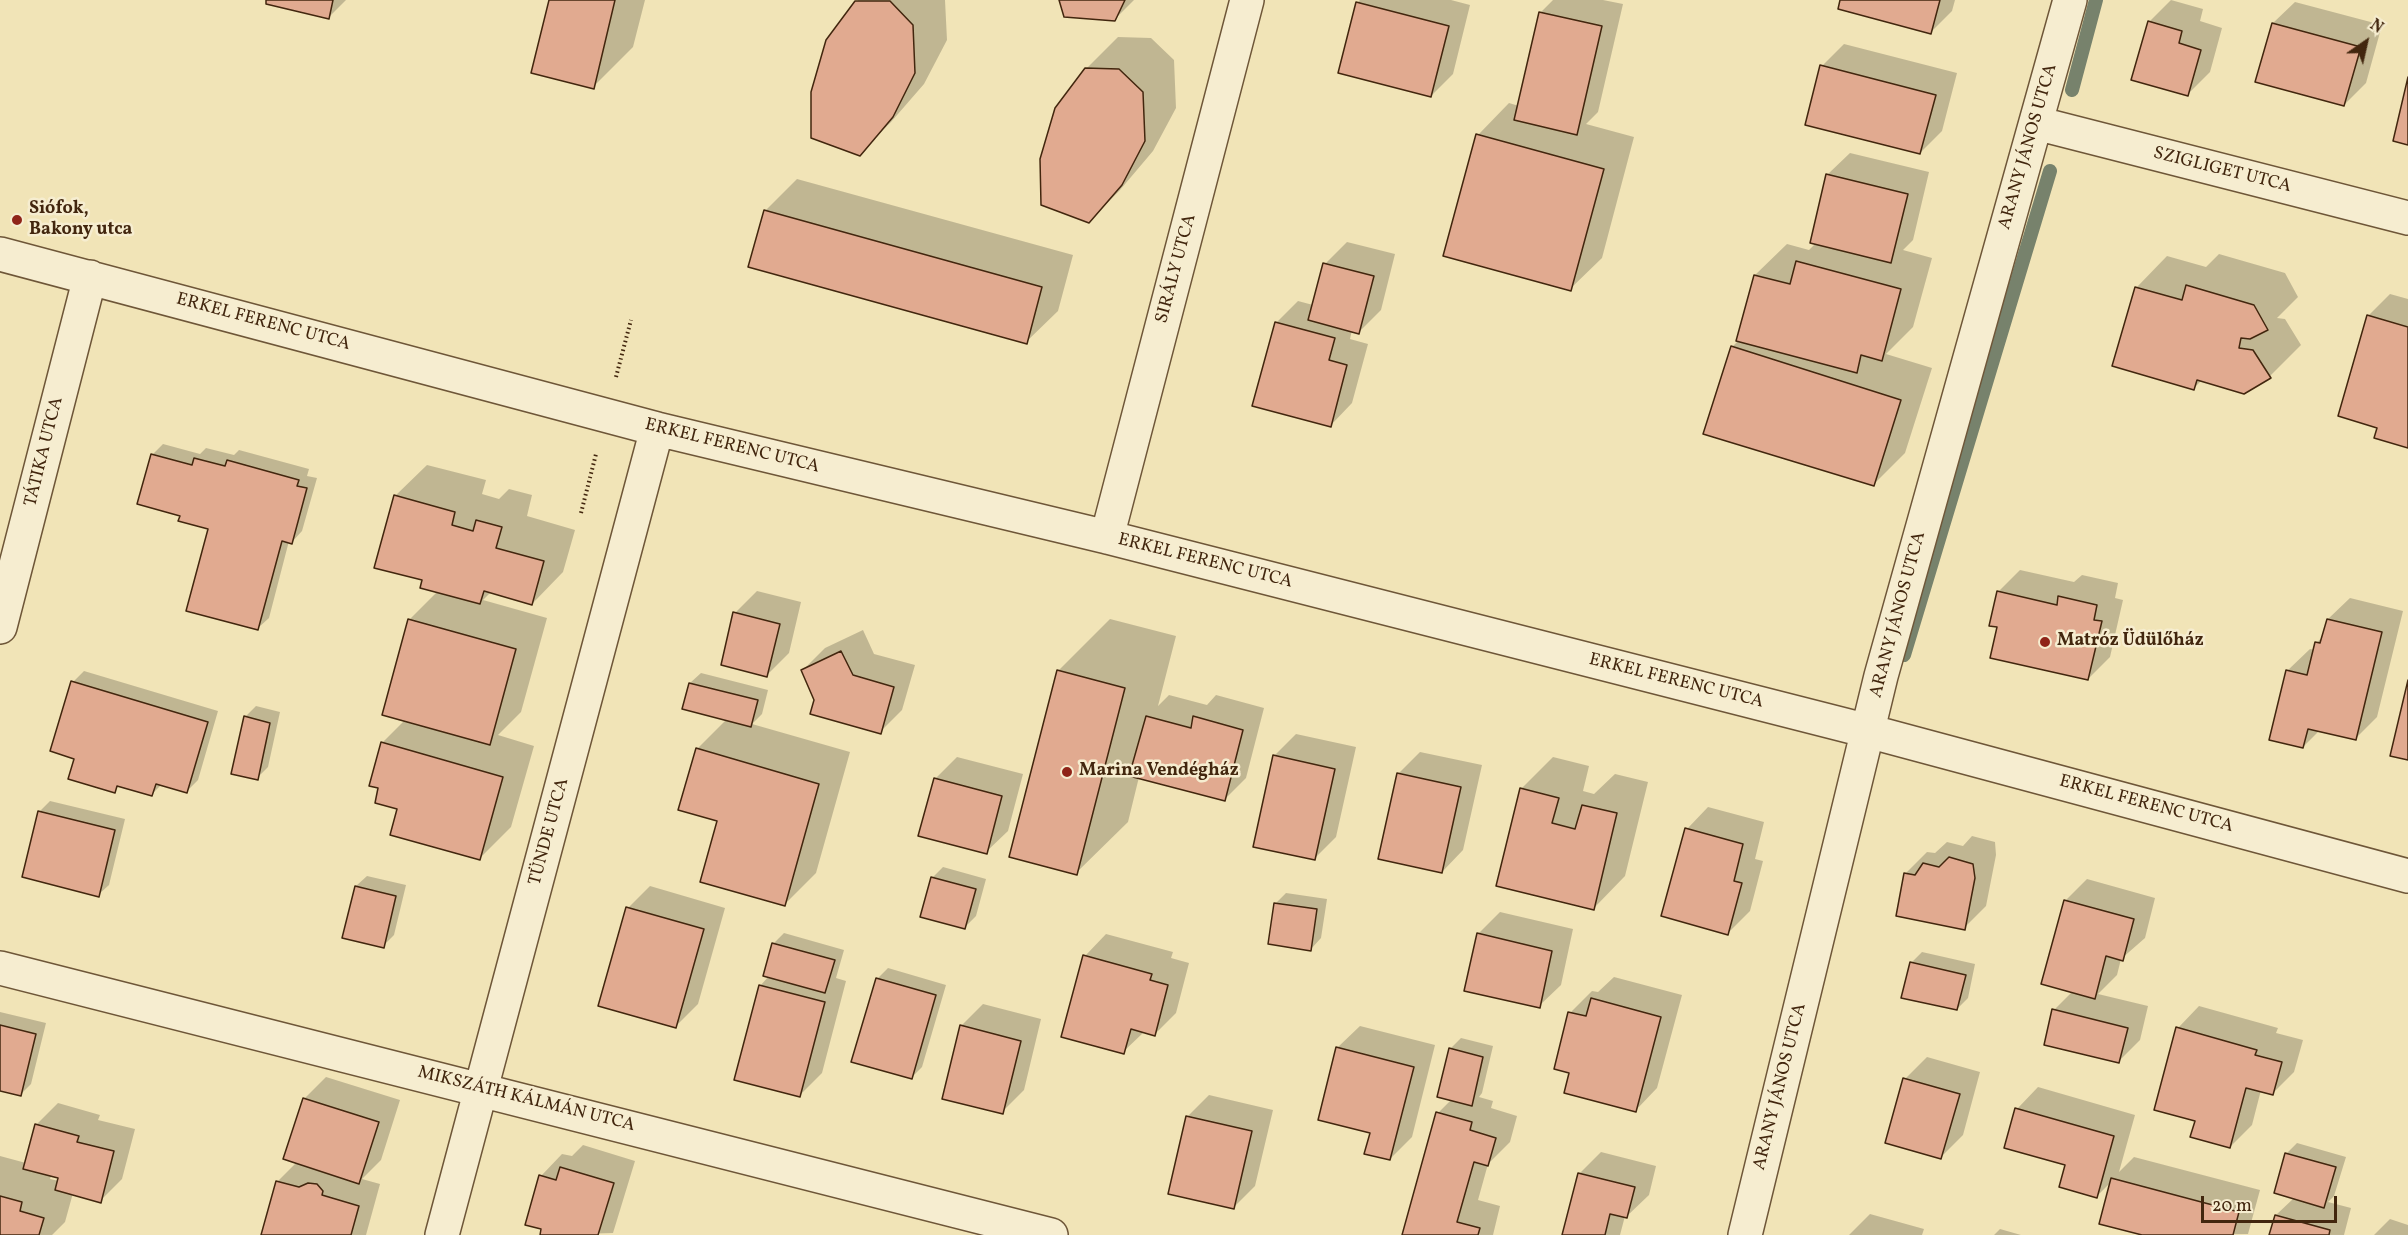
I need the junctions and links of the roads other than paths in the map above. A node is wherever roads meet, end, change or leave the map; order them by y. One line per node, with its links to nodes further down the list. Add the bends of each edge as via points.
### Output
1 (1247, 0): 8 (street, SIRÁLY UTCA)
2 (2070, 0): 3 (street, ARANY JÁNOS UTCA)
3 (2036, 123): 4 (street, SZIGLIGET UTCA); 10 (street, ARANY JÁNOS UTCA)
4 (2408, 218)
5 (0, 254): 6 (street, ERKEL FERENC UTCA)
6 (90, 277): 7 (street, ERKEL FERENC UTCA); 9 (street, TÁTIKA UTCA)
7 (657, 429): 8 (street, ERKEL FERENC UTCA); 13 (street, TÜNDE UTCA)
8 (1107, 537): 10 (street, ERKEL FERENC UTCA)
9 (0, 627)
10 (1868, 731): 11 (street, ERKEL FERENC UTCA); 16 (street, ARANY JÁNOS UTCA)
11 (2408, 876)
12 (0, 968): 13 (street, MIKSZÁTH KÁLMÁN UTCA)
13 (481, 1089): 14 (street, TÜNDE UTCA); 15 (street, MIKSZÁTH KÁLMÁN UTCA)
14 (442, 1235)
15 (1051, 1235)
16 (1745, 1235)

